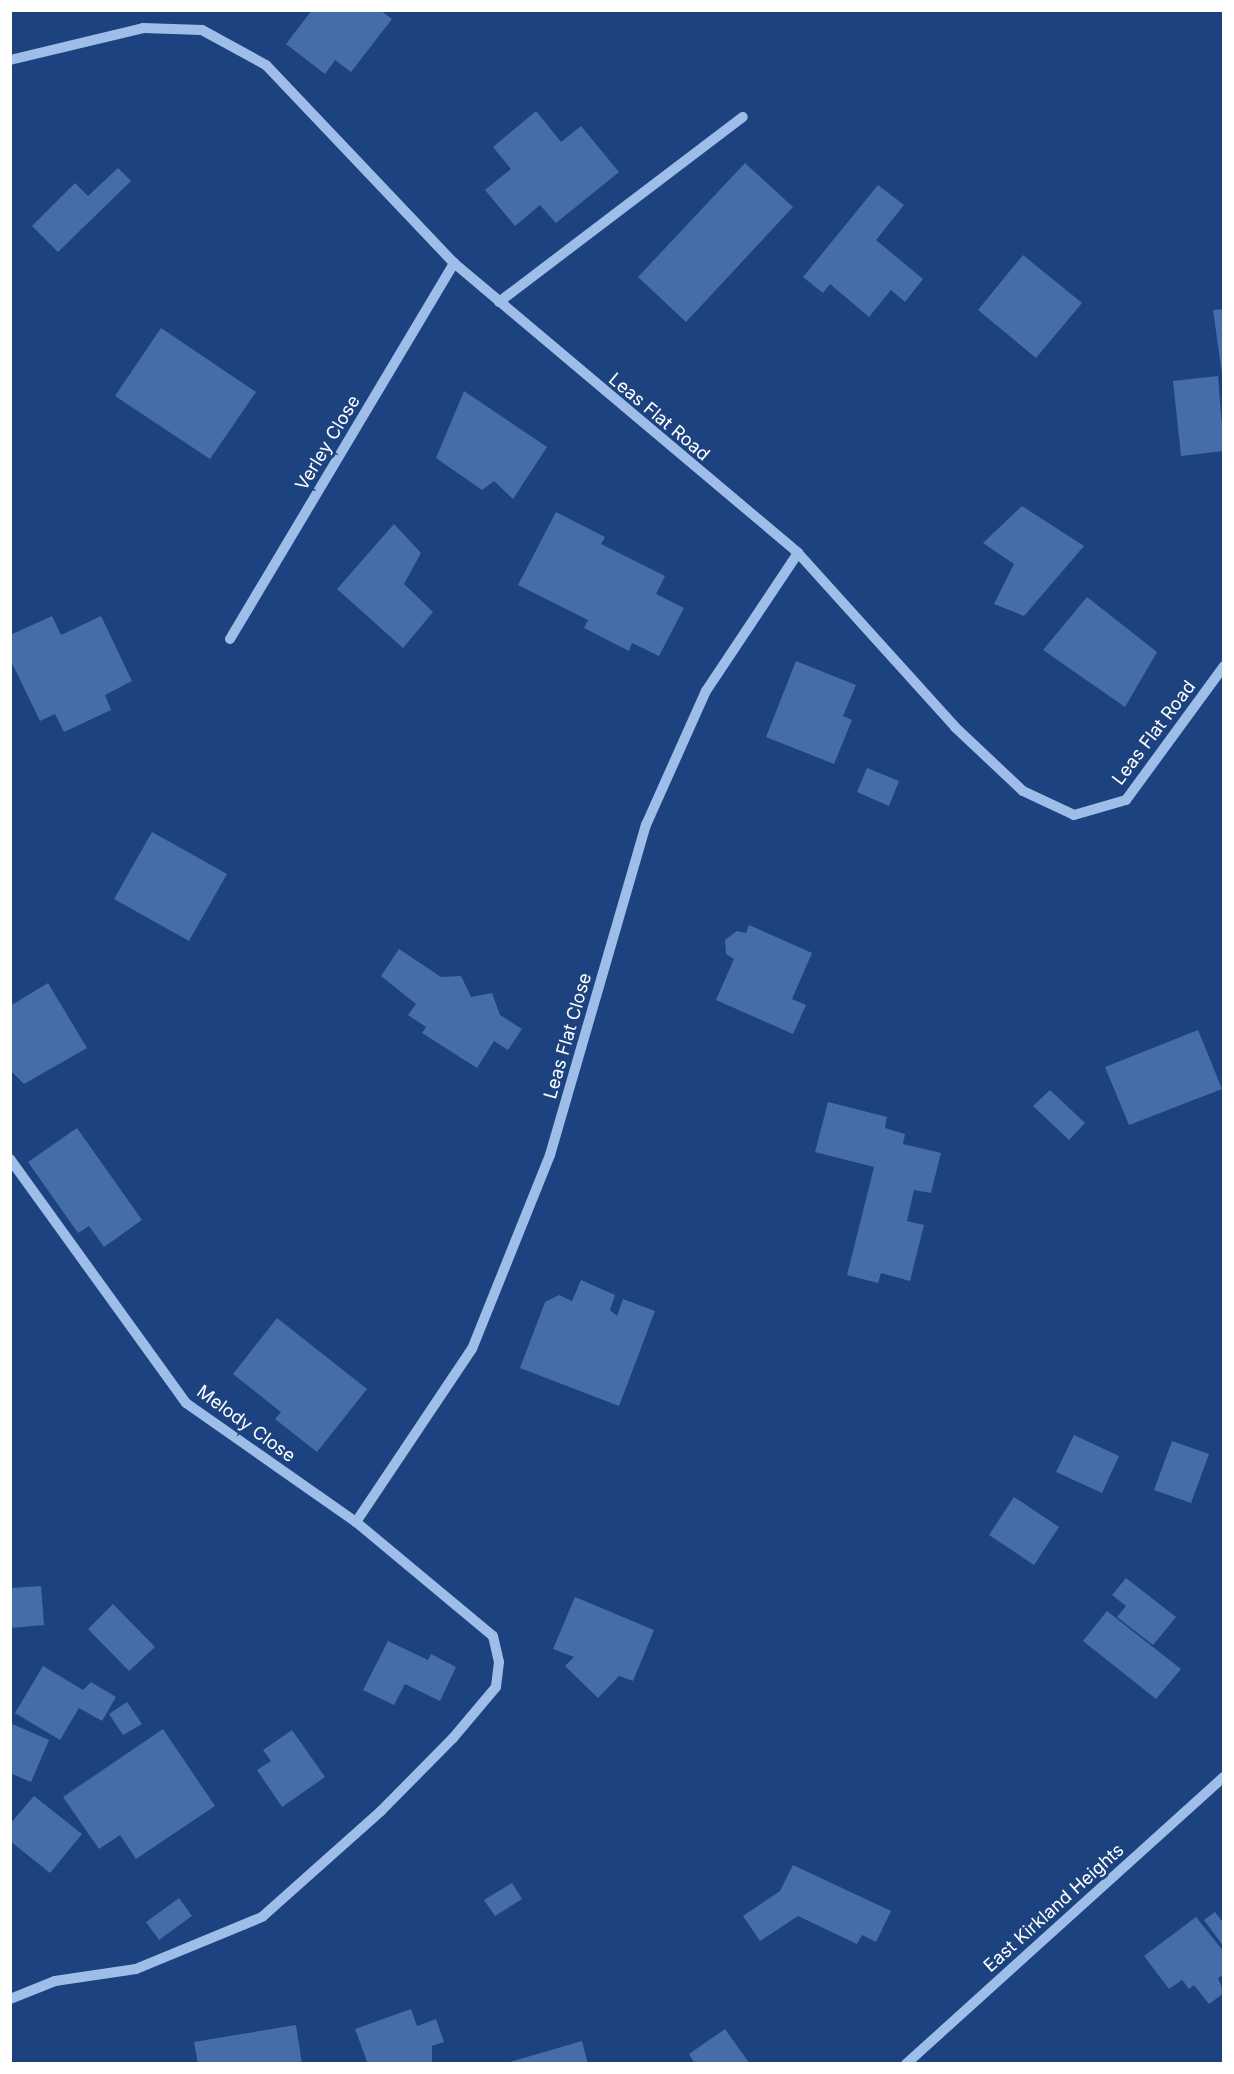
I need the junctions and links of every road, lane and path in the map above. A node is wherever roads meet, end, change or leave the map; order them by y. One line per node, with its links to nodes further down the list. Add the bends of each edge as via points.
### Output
1 (10, 60): 3 (street, Leas Flat Road, via 143,28 202,30 266,65)
2 (743, 117): 4 (street)
3 (454, 263): 4 (street, Leas Flat Road); 6 (street, Verley Close)
4 (499, 302): 5 (street, Leas Flat Road)
5 (798, 553): 7 (street, Leas Flat Road, via 955,728 1023,791 1074,815 1126,800); 9 (street, Leas Flat Close, via 706,692 646,825 550,1155 472,1349)
6 (230, 639)
7 (1224, 666)
8 (10, 1159): 9 (street, Melody Close, via 186,1403)
9 (356, 1522): 11 (street, Melody Close, via 493,1636 499,1662 496,1687 381,1811 262,1917 136,1969 56,1981)
10 (1224, 1777): 12 (street, East Kirkland Heights)
11 (10, 1999)
12 (906, 2064)

